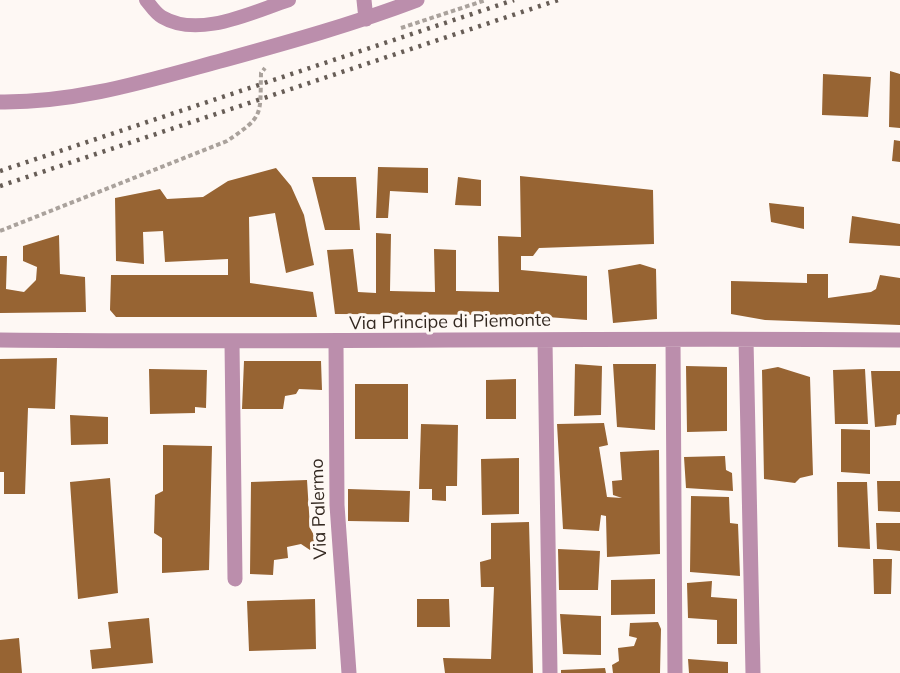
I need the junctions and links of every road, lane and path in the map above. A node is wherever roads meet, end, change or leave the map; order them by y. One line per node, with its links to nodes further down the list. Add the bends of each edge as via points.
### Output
1 (146, 0): 2 (lane, via 159,16 177,25 199,26)
2 (289, 0)
3 (364, 0): 5 (street)
4 (417, 0): 5 (street)
5 (366, 19): 7 (street, via 111,92)
6 (266, 66): 8 (path, via 261,73 260,113 253,124 227,141)
7 (0, 102)
8 (0, 231)
9 (0, 340): 14 (street, Via Principe di Piemonte)
10 (545, 340): 11 (street, Via Principe di Piemonte); 15 (street, Via Principe di Piemonte); 18 (street)
11 (673, 340): 12 (street, Via Principe di Piemonte); 19 (street)
12 (746, 340): 13 (street, Via Principe di Piemonte); 20 (street)
13 (900, 340)
14 (232, 343): 15 (street, Via Principe di Piemonte); 16 (street)
15 (336, 343): 17 (street, Via Palermo, via 337,505)
16 (235, 579)
17 (349, 673)
18 (550, 673)
19 (675, 673)
20 (753, 673)

